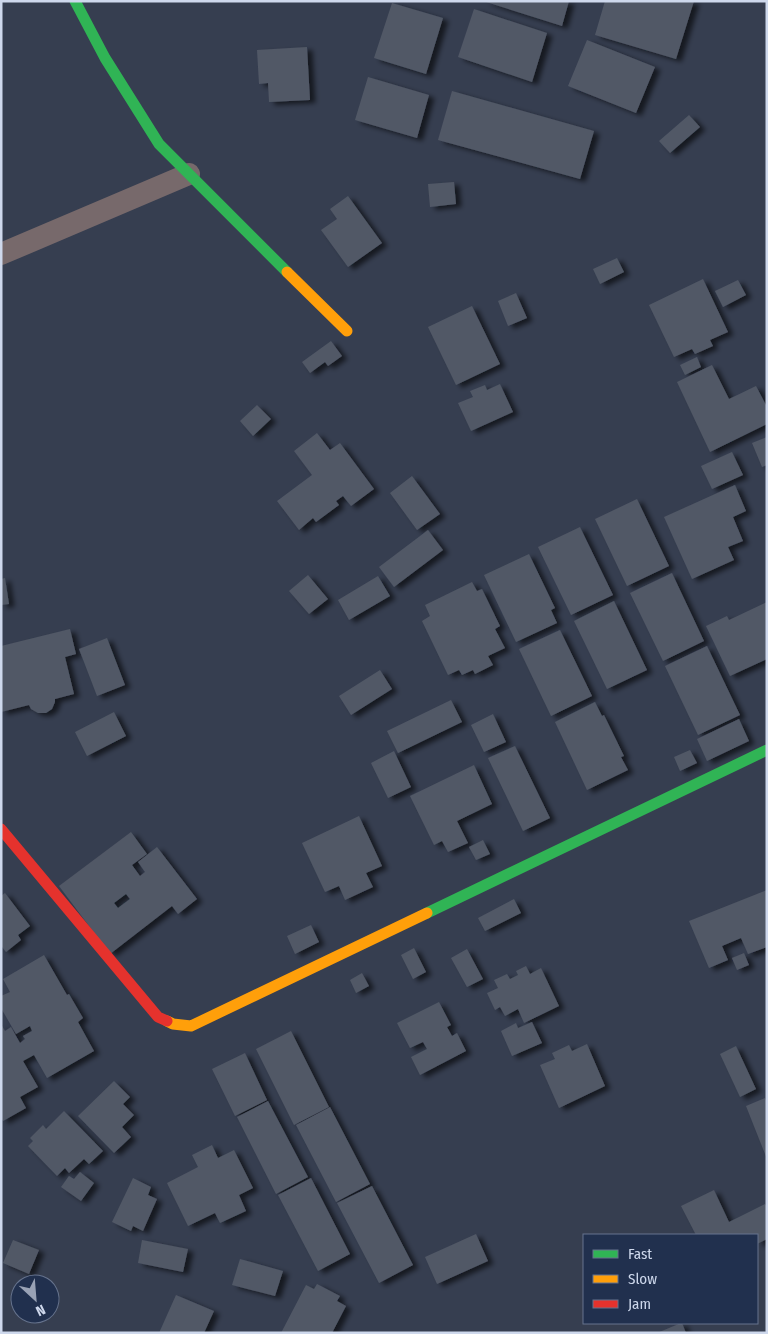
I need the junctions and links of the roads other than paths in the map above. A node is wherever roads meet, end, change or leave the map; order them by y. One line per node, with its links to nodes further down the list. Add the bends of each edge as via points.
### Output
1 (75, 1): 2 (street, via 105,58 159,144)
2 (189, 174): 3 (street); 4 (street)
3 (1, 254)
4 (347, 331)
5 (767, 750): 6 (street, via 191,1026 174,1024 158,1017)
6 (1, 829)

